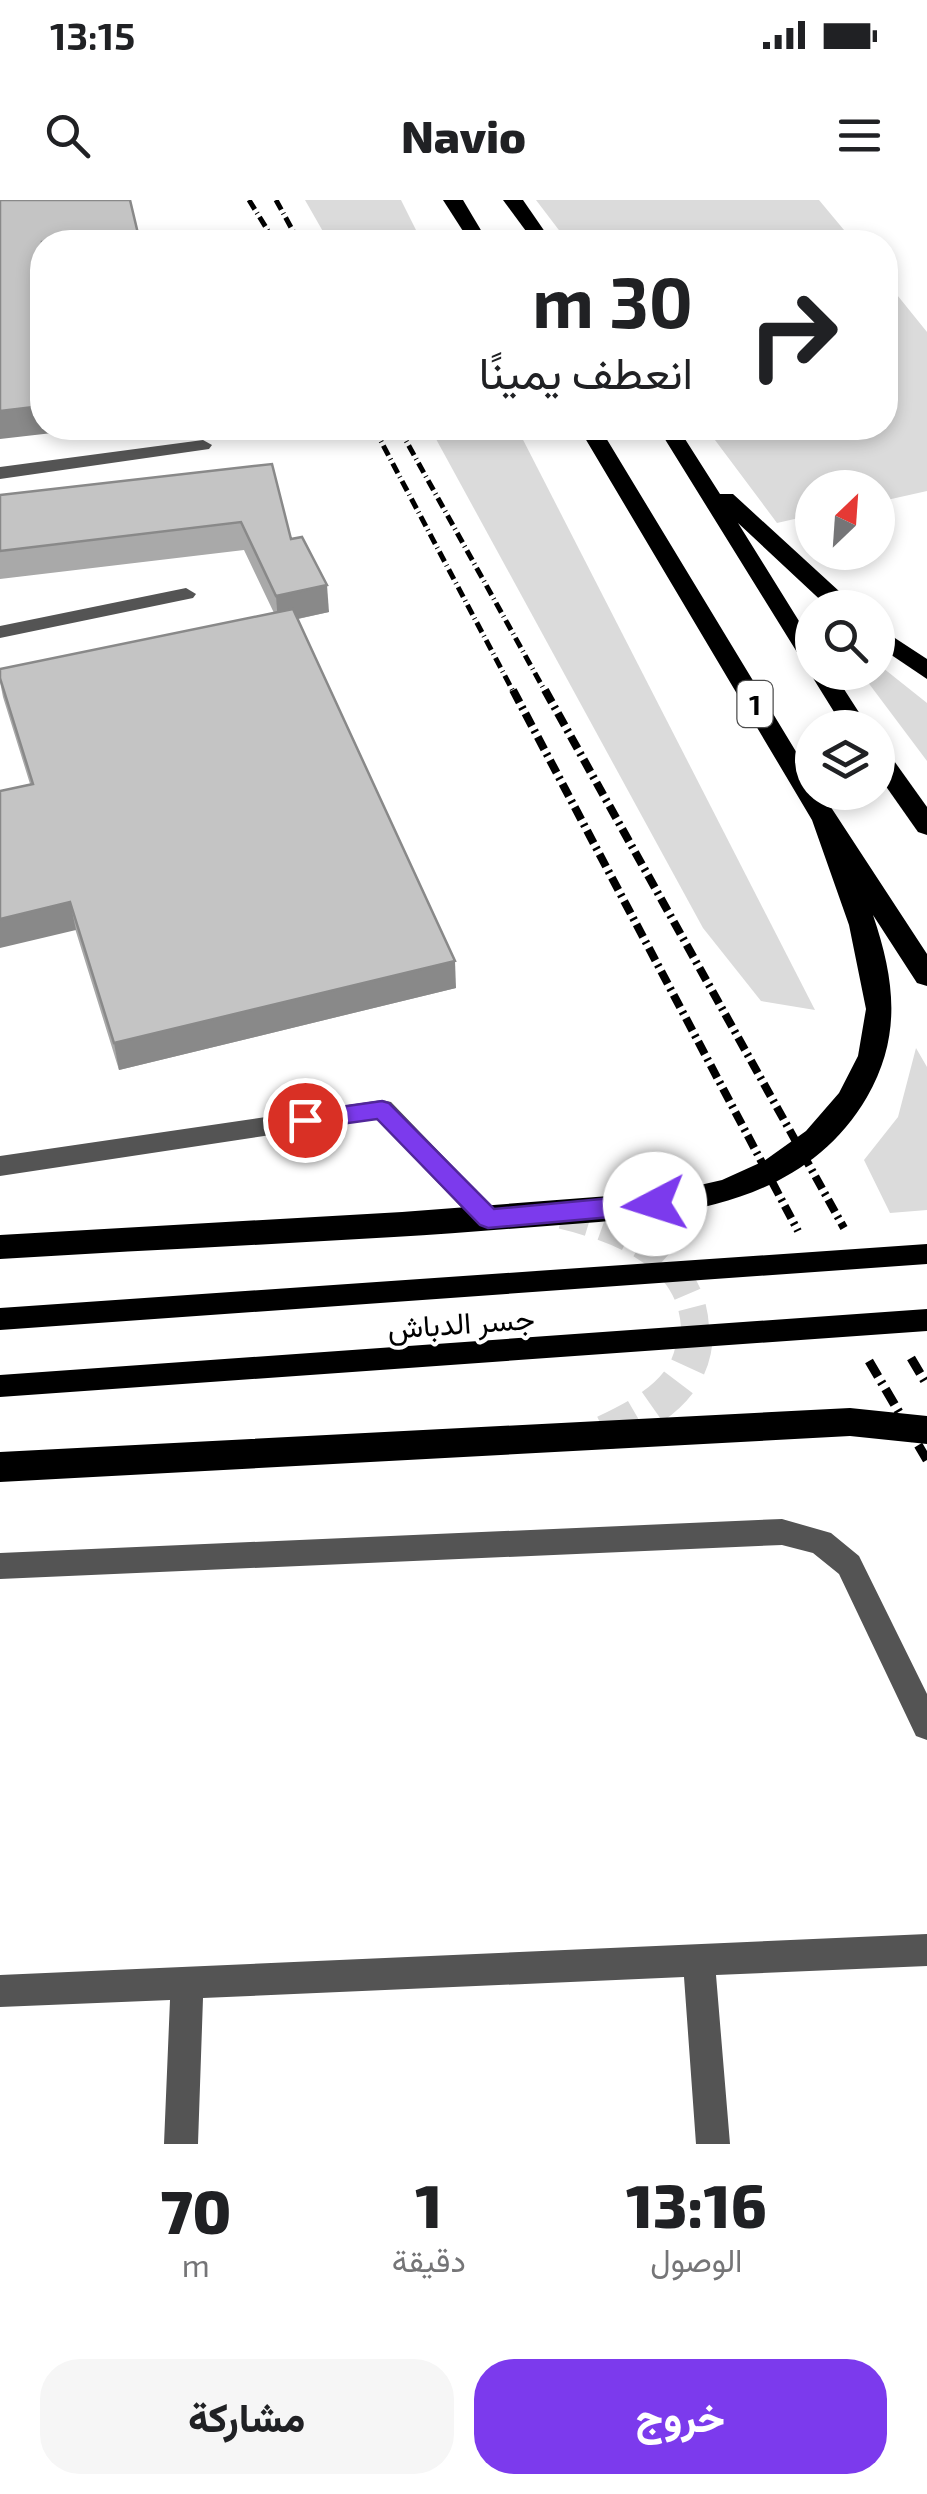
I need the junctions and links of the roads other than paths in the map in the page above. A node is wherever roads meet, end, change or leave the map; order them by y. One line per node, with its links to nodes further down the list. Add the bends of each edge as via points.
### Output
1 (453, 200): 3 (highway)
2 (513, 200): 4 (highway)
3 (471, 230)
4 (535, 230)
5 (597, 440): 17 (highway, 1)
6 (676, 440): 9 (highway, 1)
7 (203, 445): 8 (street)
8 (0, 473)
9 (698, 474): 10 (highway); 13 (highway, 1)
10 (824, 590)
11 (186, 594): 12 (street)
12 (0, 632)
13 (795, 633)
14 (895, 648): 15 (highway)
15 (927, 671)
16 (895, 782): 18 (highway)
17 (825, 820): 19 (highway, 1); 21 (highway, via 866,938 881,1012 868,1068 838,1117 780,1166 711,1195)
18 (927, 826)
19 (927, 976)
20 (0, 1166): 21 (street, via 382,1109)
21 (488, 1218): 22 (highway)
22 (0, 1247)
23 (927, 1254): 24 (main road, جسر الدباش)
24 (0, 1319)
25 (927, 1320): 26 (main road, جسر الدباش)
26 (0, 1386)
27 (927, 1430): 28 (highway, via 813,1424)
28 (0, 1467)
29 (0, 1566): 30 (street, via 782,1532 821,1542 849,1565)
30 (927, 1726)
31 (927, 1950): 32 (street)
32 (699, 1960): 33 (street); 36 (street)
33 (188, 1983): 34 (street); 35 (street)
34 (0, 1992)
35 (180, 2144)
36 (713, 2144)

